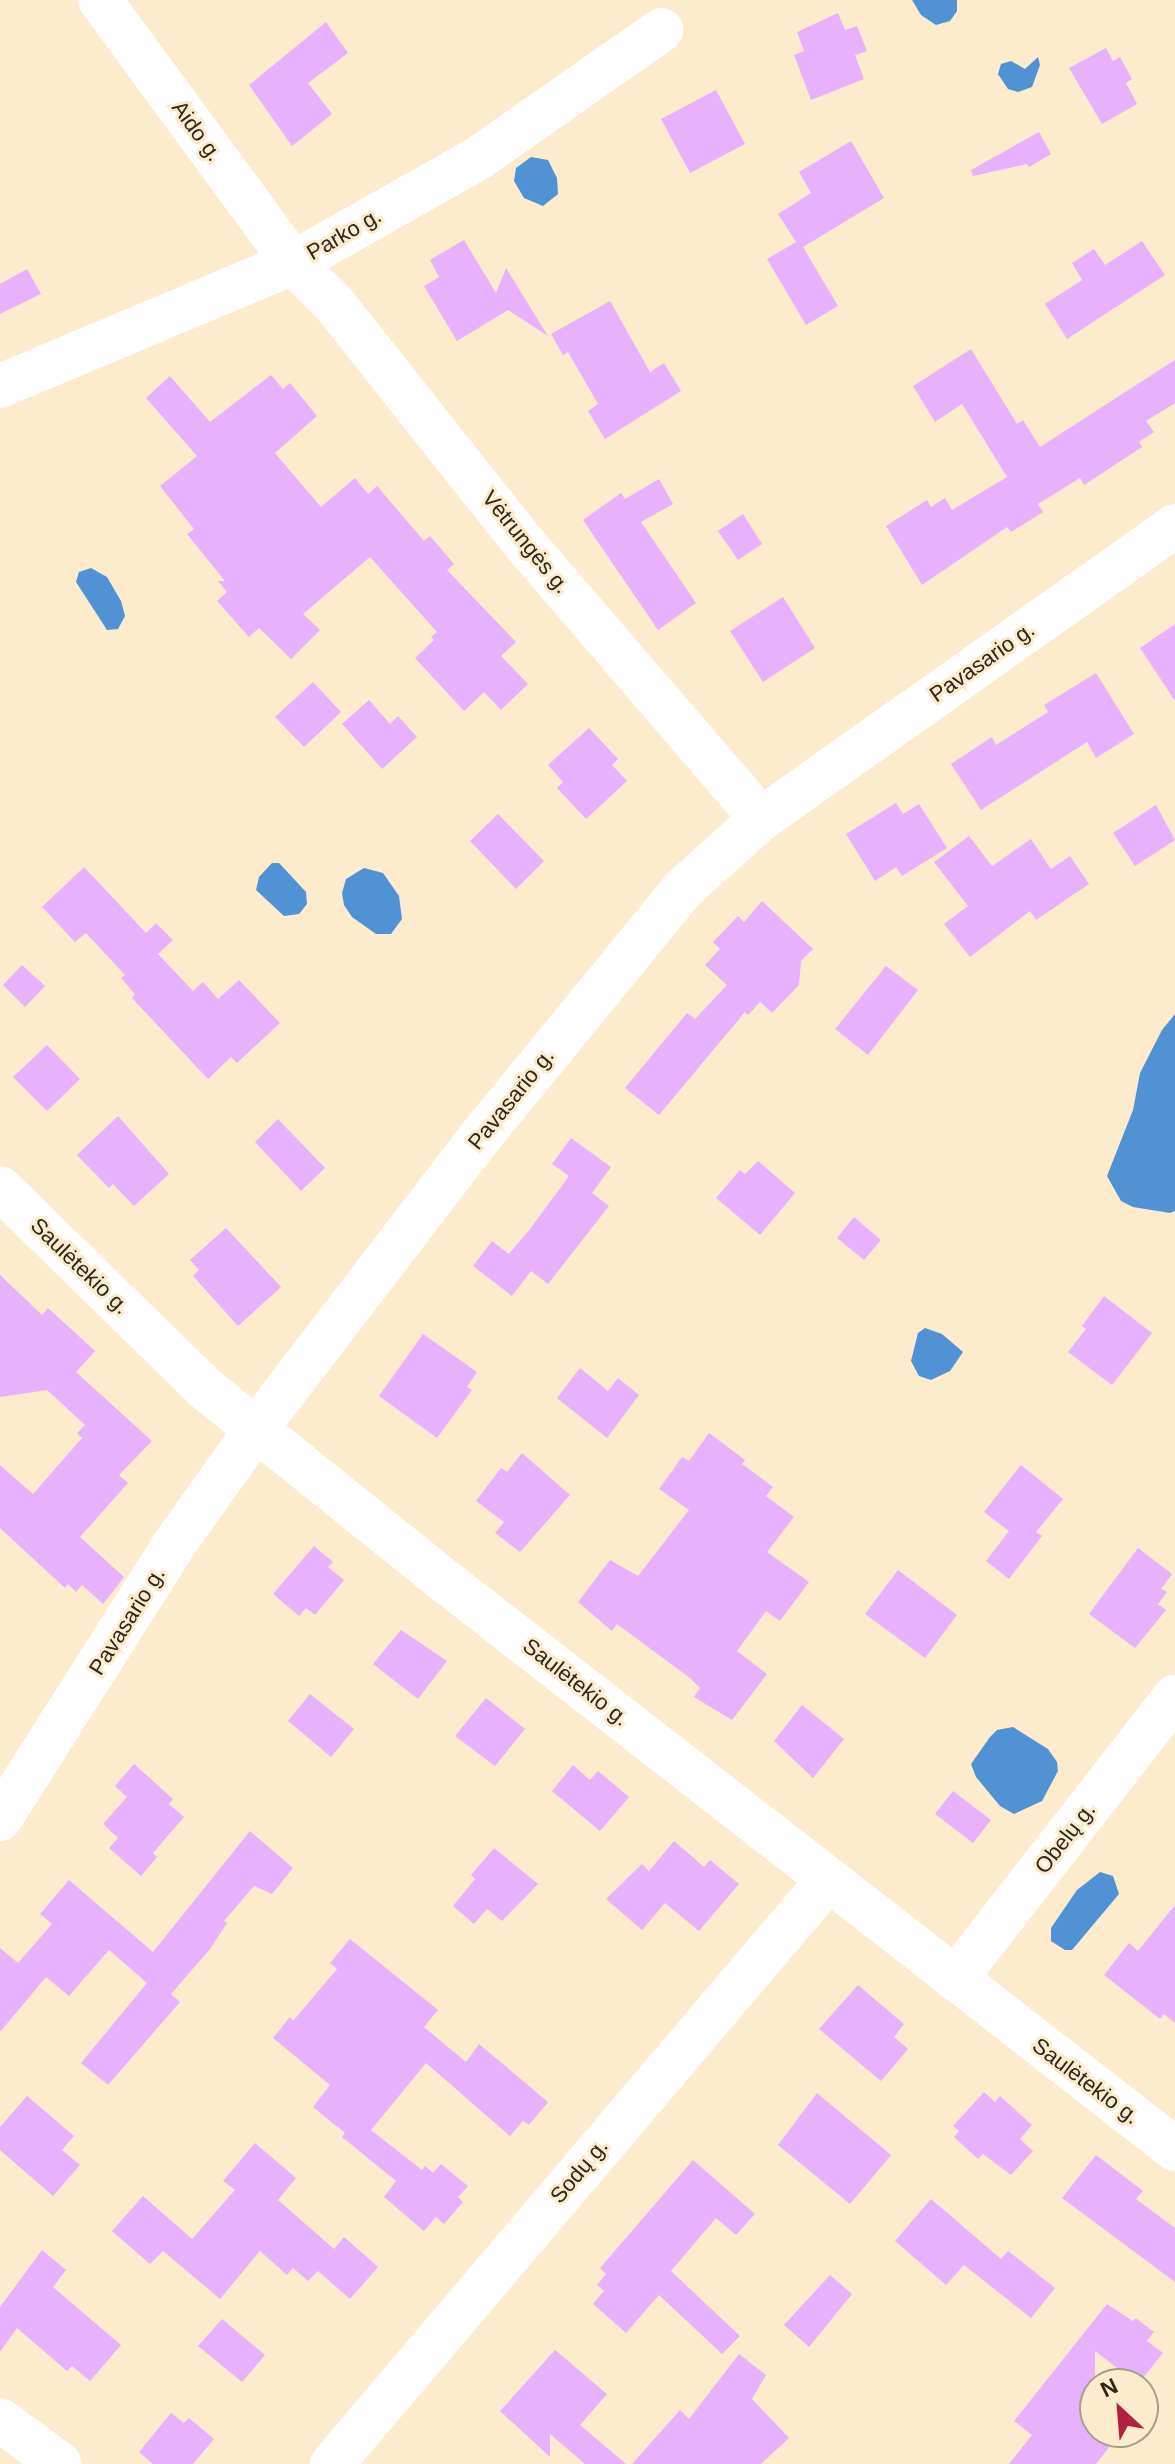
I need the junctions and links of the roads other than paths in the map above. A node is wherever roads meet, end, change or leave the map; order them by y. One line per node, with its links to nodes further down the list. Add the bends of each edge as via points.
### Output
1 (100, 0): 3 (street, Aido g.)
2 (661, 30): 3 (street, Parko g., via 477,159)
3 (293, 263): 4 (street, Parko g.); 6 (street, Vėtrungės g., via 335,305 523,542)
4 (0, 386)
5 (1175, 526): 6 (street, Pavasario g.)
6 (761, 819): 8 (street, Pavasario g., via 684,888 609,978)
7 (0, 1188): 8 (street, Saulėtekio g., via 206,1389)
8 (256, 1429): 10 (street, Pavasario g., via 173,1546); 11 (street, Saulėtekio g.)
9 (1175, 1696): 12 (street, Obelų g.)
10 (0, 1819)
11 (828, 1880): 12 (street, Saulėtekio g.); 16 (street, Sodų g.)
12 (955, 1979): 13 (street, Saulėtekio g.)
13 (1175, 2149)
14 (0, 2420): 15 (street)
15 (60, 2464)
16 (332, 2464)

